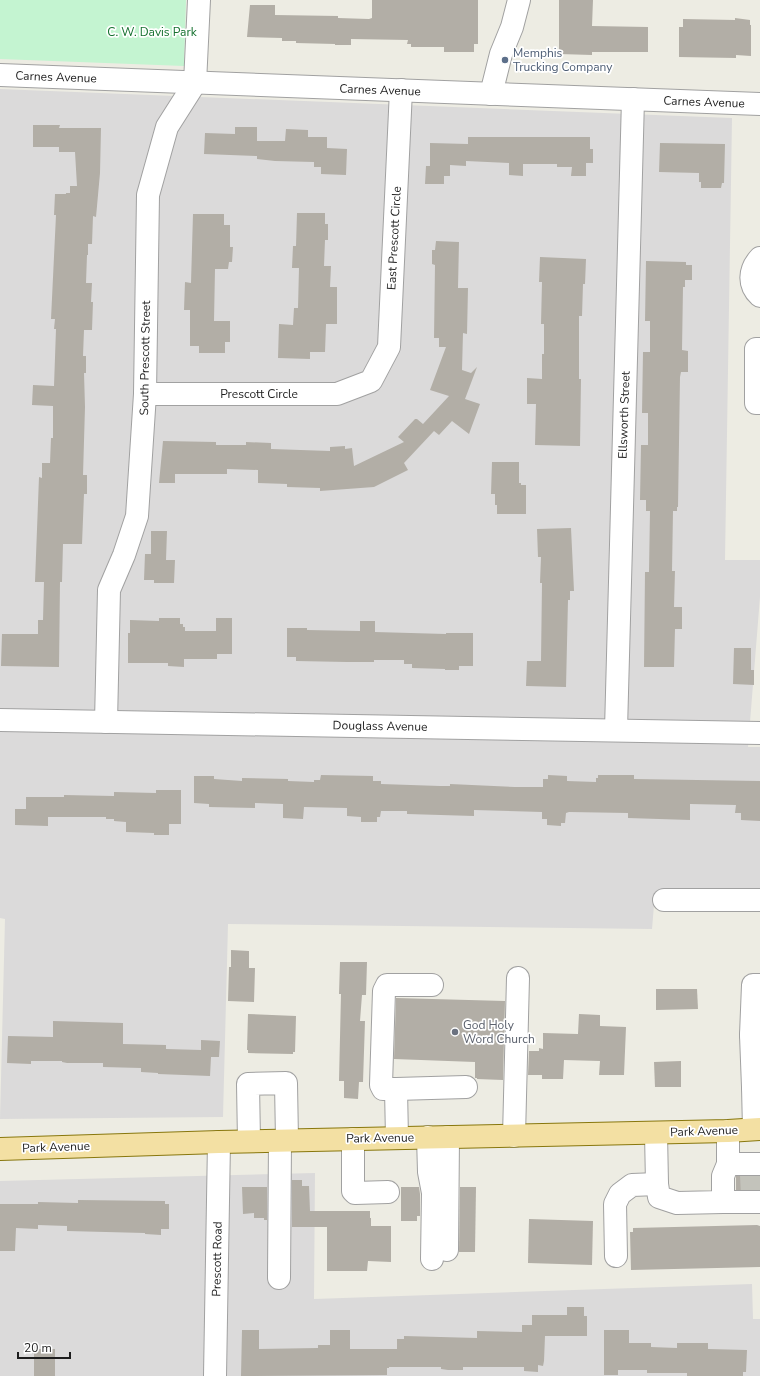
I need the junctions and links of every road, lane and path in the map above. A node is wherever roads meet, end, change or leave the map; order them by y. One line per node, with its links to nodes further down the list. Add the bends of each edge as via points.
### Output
1 (199, 0): 4 (street, South Prescott Street)
2 (519, 0): 6 (street)
3 (0, 75): 4 (street, Carnes Avenue)
4 (195, 82): 5 (street, Carnes Avenue); 13 (street, South Prescott Street, via 167,127 148,195)
5 (401, 90): 6 (street, Carnes Avenue); 12 (street, East Prescott Circle, via 389,347)
6 (491, 94): 7 (street, Carnes Avenue)
7 (632, 99): 8 (street, Carnes Avenue); 17 (street, Ellsworth Street)
8 (760, 104)
9 (760, 258): 10 (street, via 751,274)
10 (760, 296)
11 (760, 349): 14 (street, via 756,349 756,403)
12 (371, 381): 13 (street, Prescott Circle, via 337,394)
13 (145, 394): 16 (street, South Prescott Street, via 137,516 109,590)
14 (760, 403)
15 (0, 720): 16 (street, Douglass Avenue)
16 (106, 722): 17 (street, Douglass Avenue)
17 (616, 730): 18 (street, Douglass Avenue)
18 (760, 733)
19 (664, 900): 20 (street)
20 (760, 900)
21 (518, 978): 31 (street)
22 (432, 985): 27 (street, via 387,985 384,991 380,1085 383,1089)
23 (756, 985): 24 (street)
24 (756, 1035): 26 (street)
25 (466, 1087): 27 (street)
26 (757, 1087): 28 (street)
27 (396, 1089): 33 (street)
28 (757, 1129): 29 (main road, Park Avenue)
29 (728, 1131): 30 (main road, Park Avenue); 39 (street)
30 (656, 1132): 31 (main road, Park Avenue); 40 (street)
31 (514, 1136): 32 (main road, Park Avenue)
32 (438, 1137): 33 (main road, Park Avenue); 44 (street, via 429,1172)
33 (397, 1138): 34 (main road, Park Avenue)
34 (353, 1139): 36 (main road, Park Avenue); 42 (street, via 353,1191)
35 (249, 1141): 36 (main road, Park Avenue); 36 (street, via 248,1084 286,1083); 37 (main road, Park Avenue)
36 (284, 1141): 46 (street)
37 (219, 1142): 38 (main road, Park Avenue); 47 (street, Prescott Road)
38 (0, 1149)
39 (728, 1164): 41 (street); 43 (street, via 723,1176)
40 (657, 1184): 43 (street, via 660,1197 677,1203); 45 (street, via 632,1185 620,1194 615,1204)
41 (754, 1184): 43 (street)
42 (388, 1192)
43 (723, 1202)
44 (440, 1254)
45 (616, 1256)
46 (279, 1278)
47 (215, 1376)

